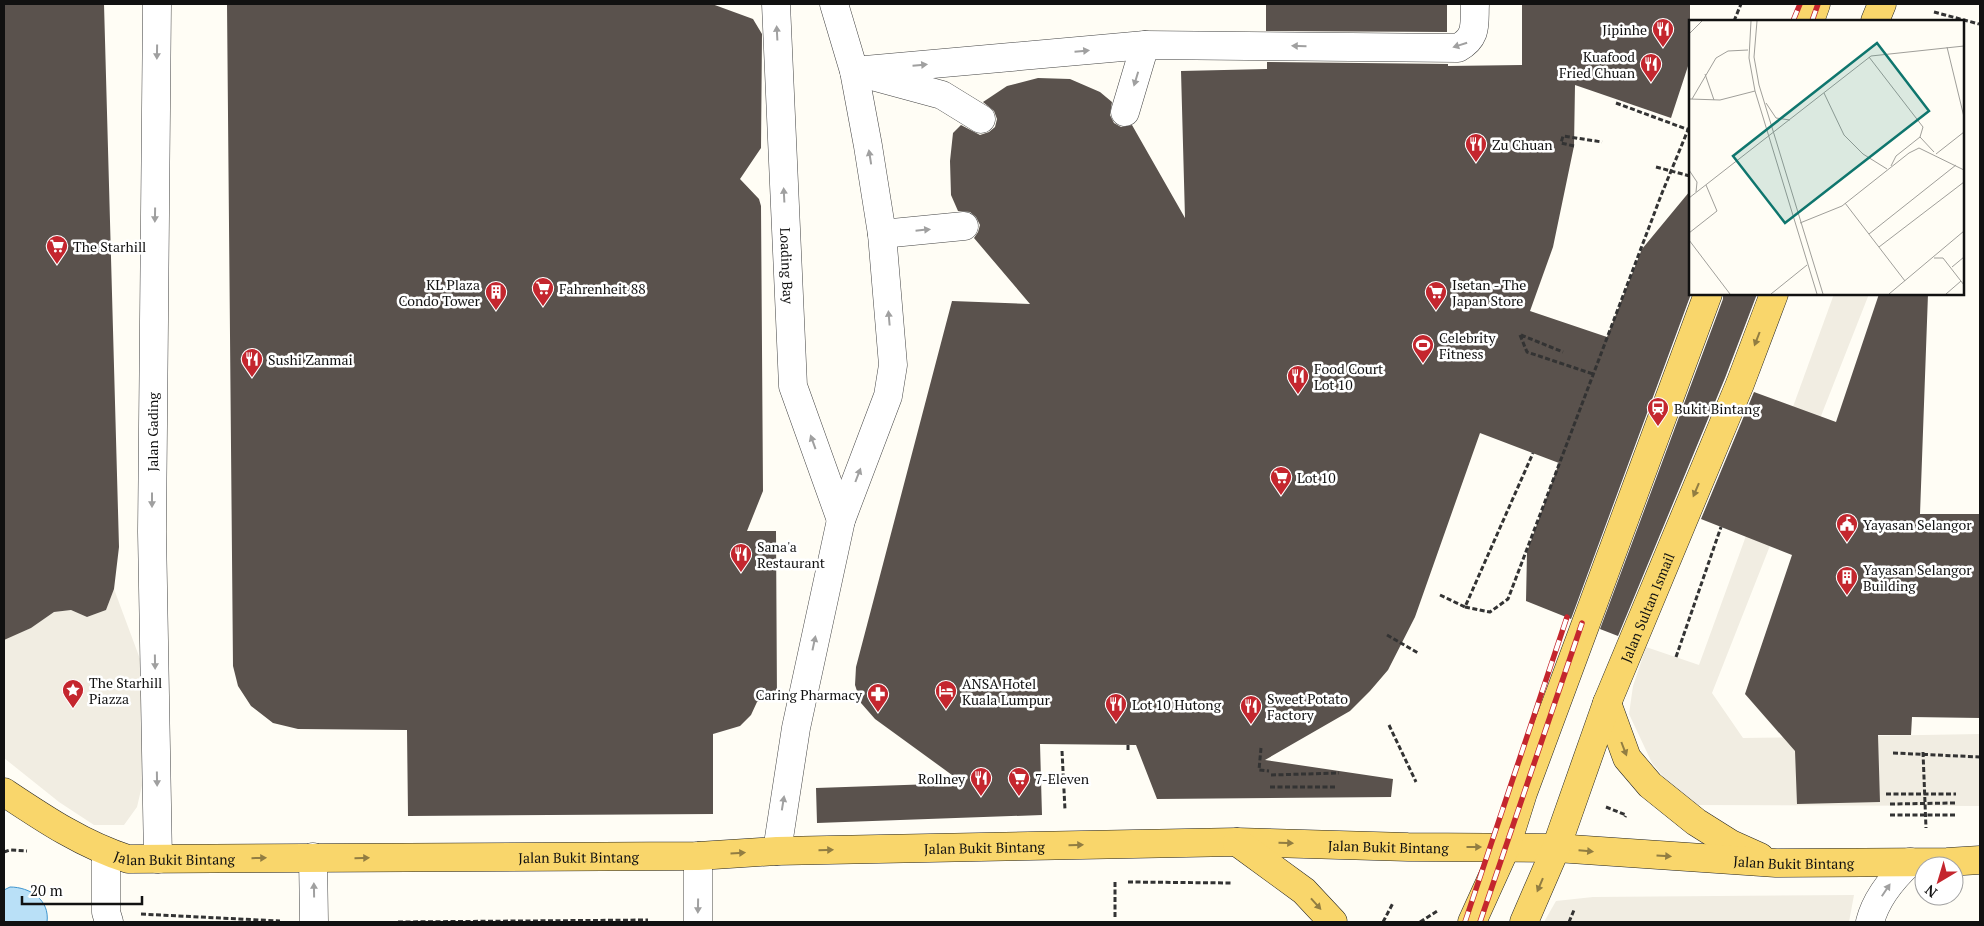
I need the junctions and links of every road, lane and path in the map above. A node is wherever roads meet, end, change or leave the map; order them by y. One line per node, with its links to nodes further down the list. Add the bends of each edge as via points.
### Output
1 (157, 4): 68 (street, Jalan Gading, one-way to 68, via 152,532)
2 (776, 4): 30 (street, Loading Bay, one-way to 2, via 793,386)
3 (834, 4): 14 (street)
4 (1475, 4): 13 (street, one-way to 13, via 1474,33 1469,42 1458,48)
5 (1741, 4): 9 (path)
6 (1816, 4): 10 (main road)
7 (1882, 4): 11 (main road)
8 (1934, 12): 12 (path)
9 (1734, 20)
10 (1810, 20)
11 (1876, 20)
12 (1979, 24)
13 (1145, 45): 14 (street, one-way to 13); 16 (street, one-way to 16)
14 (854, 71): 17 (street, via 942,95); 24 (street, one-way to 14)
15 (1616, 103): 18 (path)
16 (1125, 112)
17 (982, 119)
18 (1689, 127): 28 (path)
19 (1602, 142): 20 (path, via 1563,136 1560,144)
20 (1574, 146)
21 (1656, 167): 22 (path, bridge)
22 (1689, 176)
23 (964, 226): 24 (street, one-way to 23)
24 (882, 234): 30 (street, one-way to 24, via 888,396 893,365)
25 (1708, 295): 59 (main road, via 1526,783)
26 (1774, 295): 37 (main road, Jalan Sultan Ismail, one-way to 37, via 1740,384)
27 (1563, 352): 28 (path, via 1520,335 1527,352)
28 (1593, 374): 33 (path, via 1508,599 1490,612)
29 (1533, 453): 33 (path)
30 (841, 520): 62 (street, one-way to 30, via 792,750)
31 (1721, 527): 36 (path)
32 (1440, 595): 33 (path)
33 (1465, 607)
34 (1387, 635): 35 (path)
35 (1418, 653)
36 (1676, 657)
37 (1607, 703): 60 (main road, Jalan Sultan Ismail); 72 (main road, one-way to 72, via 1627,758 1650,785 1730,844)
38 (1389, 725): 46 (path)
39 (1128, 745): 41 (path)
40 (1261, 748): 45 (path, via 1259,770 1270,773)
41 (1128, 750)
42 (1923, 752): 66 (path)
43 (1893, 753): 44 (path)
44 (1980, 757)
45 (1339, 773)
46 (1416, 782)
47 (1270, 787): 48 (path)
48 (1336, 787)
49 (4, 792): 64 (main road, Jalan Bukit Bintang)
50 (1886, 794): 51 (path)
51 (1956, 794)
52 (1955, 803): 54 (path)
53 (1601, 804): 57 (path, via 1626,814)
54 (1890, 804)
55 (1890, 815): 56 (path)
56 (1956, 815)
57 (1625, 821)
58 (1237, 842): 59 (main road, Jalan Bukit Bintang, one-way to 59); 62 (main road, Jalan Bukit Bintang, one-way to 58); 86 (main road, one-way to 86, via 1304,891)
59 (1506, 847): 60 (main road, Jalan Bukit Bintang); 89 (main road)
60 (1556, 848): 72 (main road, Jalan Bukit Bintang, one-way to 72); 90 (main road, Jalan Sultan Ismail, one-way to 90)
61 (31, 851): 63 (path)
62 (777, 851): 65 (main road, Jalan Bukit Bintang, one-way to 62)
63 (4, 852)
64 (106, 852): 68 (main road, Jalan Bukit Bintang, via 128,859); 78 (street)
65 (698, 856): 67 (main road, Jalan Bukit Bintang, one-way to 65); 85 (street, one-way to 85)
66 (1919, 856)
67 (322, 858): 68 (main road, Jalan Bukit Bintang, one-way to 67); 82 (street, one-way to 67); 83 (street)
68 (158, 859)
69 (1980, 860): 70 (main road, Jalan Bukit Bintang)
70 (1964, 861)
71 (1914, 862): 72 (main road, Jalan Bukit Bintang)
72 (1776, 863)
73 (1914, 865): 92 (street, one-way to 73, via 1894,878)
74 (1198, 882): 79 (path, via 1115,882)
75 (1394, 903): 87 (path)
76 (1442, 908): 88 (path)
77 (1574, 910): 91 (path)
78 (108, 917): 81 (path)
79 (1116, 917)
80 (648, 920): 84 (path)
81 (282, 921)
82 (314, 922)
83 (333, 922)
84 (398, 922)
85 (698, 922)
86 (1332, 922)
87 (1383, 922)
88 (1420, 922)
89 (1472, 922)
90 (1524, 922)
91 (1569, 922)
92 (1870, 922)

